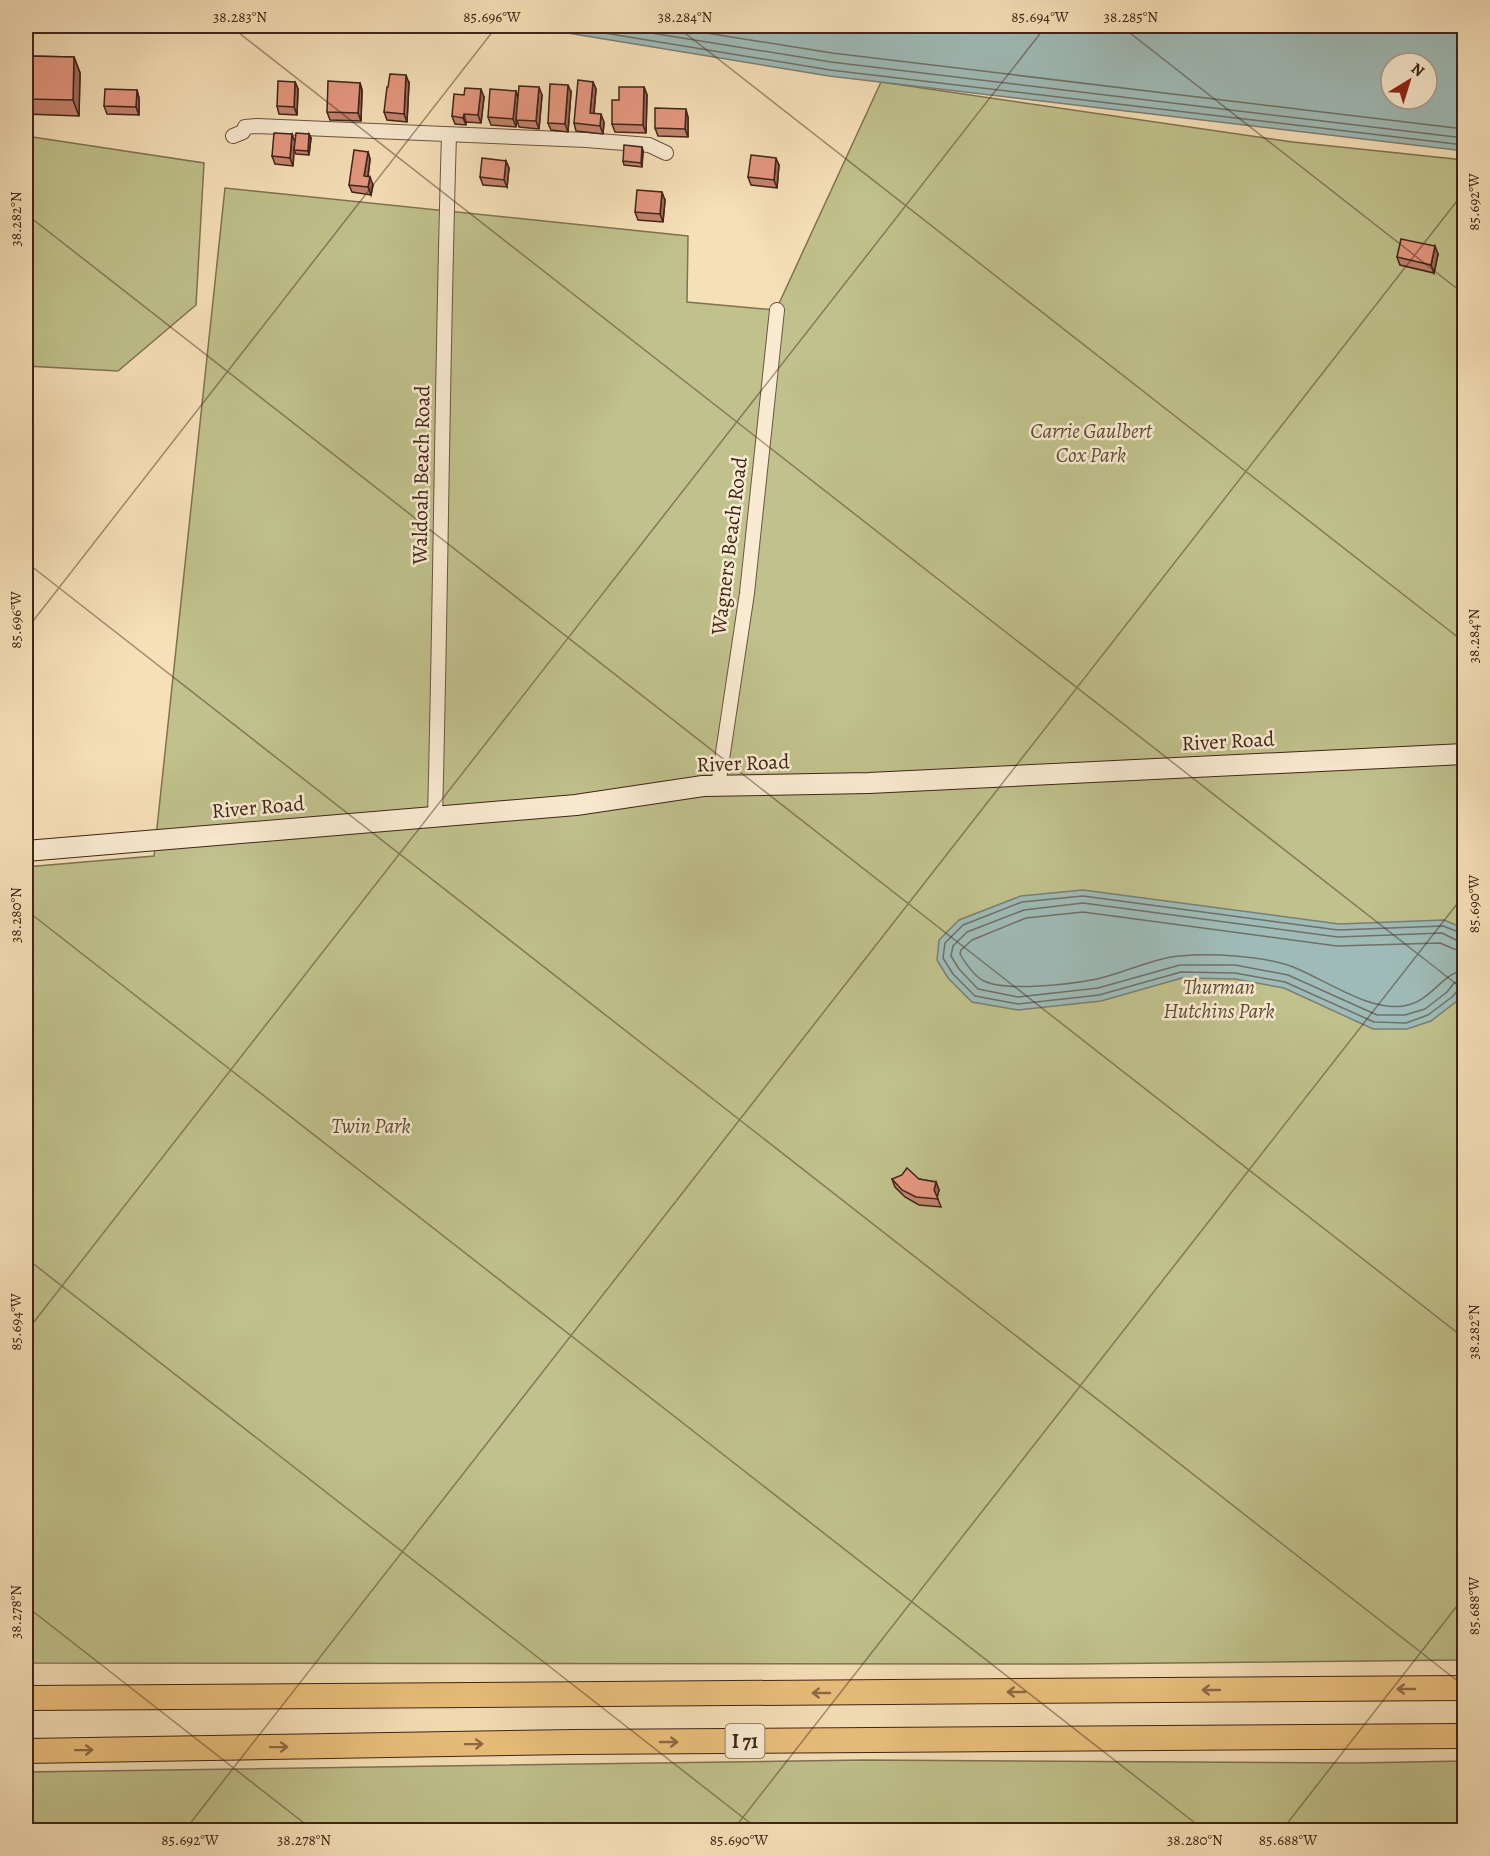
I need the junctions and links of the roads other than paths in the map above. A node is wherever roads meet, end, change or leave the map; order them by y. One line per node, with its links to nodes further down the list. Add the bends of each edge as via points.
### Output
1 (449, 135): 2 (street, via 257,126 245,127); 3 (street, via 649,145); 7 (street, Waldoah Beach Road)
2 (233, 136)
3 (666, 153)
4 (777, 310): 6 (street, Wagners Beach Road, via 747,593)
5 (1464, 754): 6 (street, River Road, via 869,783)
6 (718, 786): 7 (street, River Road, via 576,805)
7 (435, 817): 8 (street, River Road)
8 (26, 851)
9 (1464, 1689): 10 (highway, I 71, one-way to 10)
10 (26, 1698)
11 (1464, 1736): 12 (highway, I 71, one-way to 11, via 596,1742)
12 (26, 1751)

